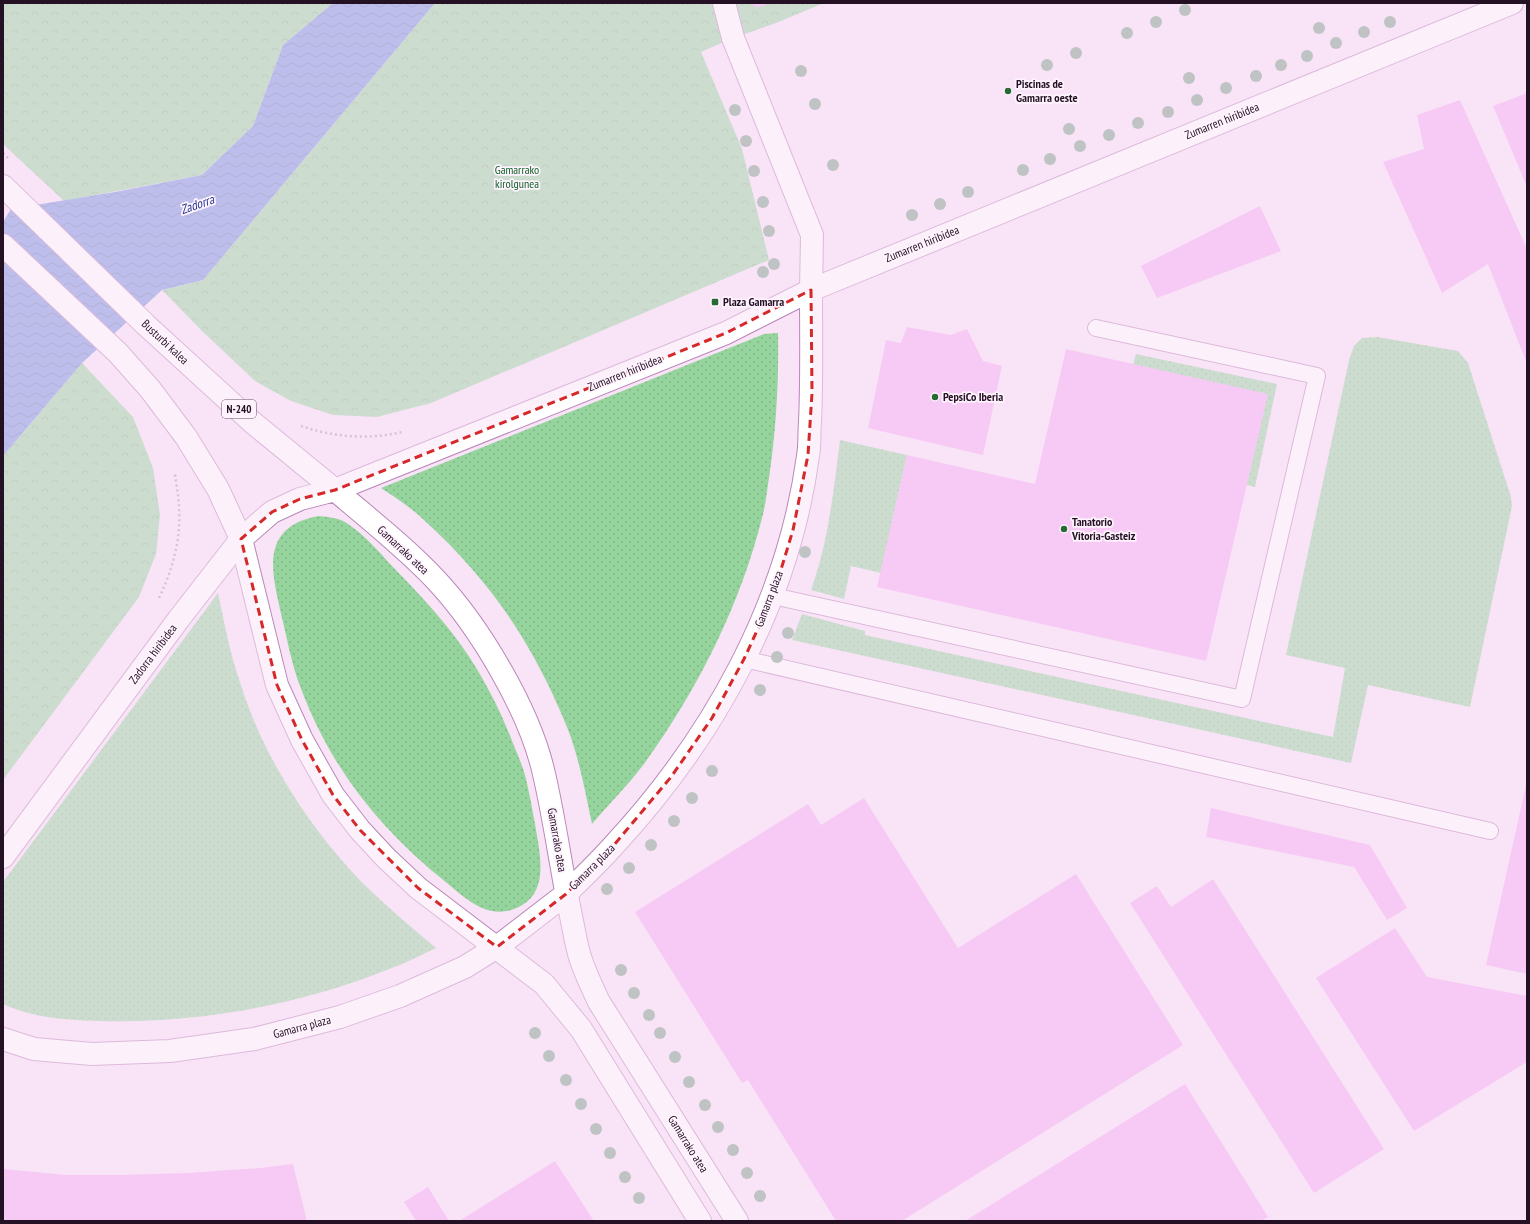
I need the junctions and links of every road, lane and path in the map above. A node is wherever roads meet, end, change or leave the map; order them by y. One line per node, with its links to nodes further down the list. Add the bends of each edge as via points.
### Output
1 (724, 3): 5 (main road, Gamarra plaza, via 733,38 812,234)
2 (1512, 3): 5 (main road, Zumarren hiribidea)
3 (3, 186): 7 (main road, Busturbi kalea / N-240, via 146,325 252,422)
4 (3, 245): 8 (main road, via 118,353 150,389 186,437 218,489)
5 (811, 290): 7 (main road, Zumarren hiribidea, via 726,333); 9 (main road, Gamarra plaza, via 812,393 808,456 793,530)
6 (1096, 328): 9 (lane, via 1317,376 1242,699)
7 (335, 490): 8 (main road, Zadorra hiribidea, via 300,499 272,512); 13 (main road, Gamarrako atea, via 387,533 436,580 477,630 513,694 535,742 544,772)
8 (241, 539): 12 (main road, Zadorra hiribidea); 14 (main road, via 277,685 302,740 333,795 360,830 418,888)
9 (773, 596): 10 (main road, Gamarra plaza)
10 (744, 659): 11 (lane); 13 (main road, Gamarra plaza, via 712,718 671,778 614,845)
11 (1490, 831)
12 (3, 857)
13 (566, 894): 14 (main road, Gamarra plaza); 17 (main road, Gamarrako atea, via 579,955 599,1002)
14 (496, 947): 15 (main road, Gamarra plaza, via 465,967 400,996 340,1017 254,1039 170,1051 92,1054 34,1049); 16 (main road, via 544,984 581,1029)
15 (3, 1039)
16 (700, 1221)
17 (737, 1221)

